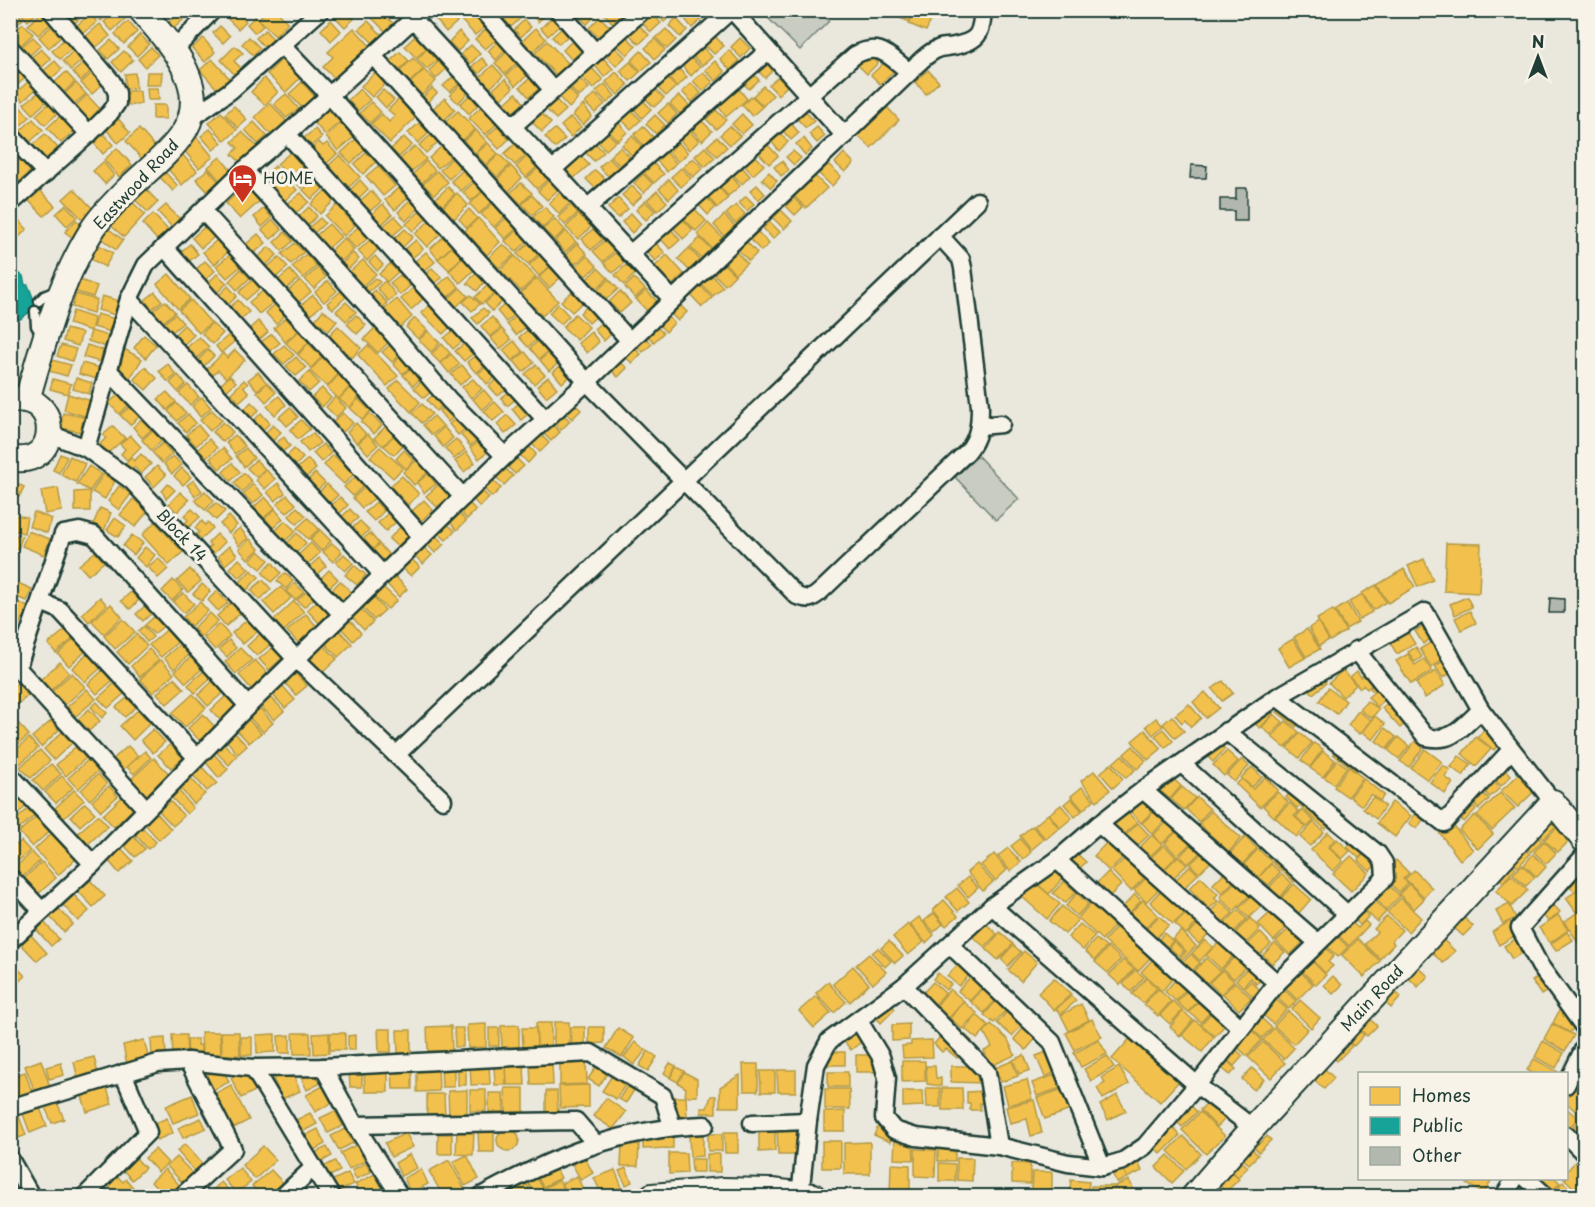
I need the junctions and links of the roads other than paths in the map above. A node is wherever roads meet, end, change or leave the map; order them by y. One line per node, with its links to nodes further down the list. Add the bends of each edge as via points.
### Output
1 (51, 10): 23 (street, via 117,93 117,103)
2 (141, 10): 13 (street, Eastwood Road)
3 (213, 10): 13 (street)
4 (321, 10): 11 (street)
5 (482, 10): 18 (street)
6 (558, 10): 15 (street)
7 (731, 10): 14 (street); 28 (street)
8 (982, 10): 17 (street, via 976,38 939,48)
9 (638, 12): 15 (street)
10 (418, 15): 16 (street); 22 (street)
11 (282, 45): 20 (street); 21 (street, via 230,91)
12 (10, 48): 23 (street)
13 (174, 50): 21 (street, Eastwood Road, via 192,91)
14 (768, 51): 19 (street); 32 (street)
15 (596, 52): 18 (street)
16 (373, 56): 20 (street); 43 (street)
17 (910, 72): 19 (street, via 878,49 866,49); 26 (street)
18 (553, 90): 22 (street)
19 (808, 94): 26 (street); 36 (street)
20 (329, 95): 24 (street); 45 (street)
21 (190, 119): 37 (street, Eastwood Road, via 177,141 94,227)
22 (512, 128): 28 (street)
23 (89, 134): 29 (street)
24 (287, 134): 27 (street); 47 (street)
25 (10, 135): 29 (street)
26 (845, 136): 39 (street)
27 (244, 170): 33 (street); 52 (street, via 449,400)
28 (552, 170): 32 (street)
29 (46, 173): 31 (street)
30 (977, 201): 34 (street)
31 (10, 204)
32 (588, 208): 36 (street)
33 (203, 211): 35 (street); 55 (street)
34 (940, 236): 49 (street, via 961,259 963,268); 54 (street)
35 (164, 247): 38 (street, via 146,265); 56 (street)
36 (630, 254): 39 (street)
37 (61, 288): 40 (lane); 42 (street, Eastwood Road)
38 (129, 299): 44 (street); 57 (street)
39 (672, 299): 43 (street)
40 (39, 301)
41 (35, 311): 42 (lane, via 36,326)
42 (44, 339): 46 (street, Eastwood Road)
43 (629, 340): 45 (street)
44 (108, 370): 51 (street); 59 (street)
45 (587, 382): 47 (street); 54 (street)
46 (19, 400): 50 (street, via 34,403 45,413)
47 (545, 419): 52 (street)
48 (1001, 424): 49 (street)
49 (980, 426): 54 (street, via 967,452 812,599 797,596)
50 (50, 434): 51 (street, Block 14); 53 (street, via 34,456)
51 (86, 448): 61 (street, Block 14, via 132,481)
52 (505, 456): 55 (street)
53 (11, 461)
54 (684, 480): 68 (street)
55 (463, 497): 56 (street)
56 (422, 537): 57 (street)
57 (383, 575): 59 (street)
58 (41, 602): 62 (street); 64 (street, via 63,534 80,531 94,535); 69 (street, via 60,610)
59 (342, 614): 61 (street)
60 (1356, 650): 63 (street); 65 (street, via 1426,737 1452,737); 65 (street, via 1425,612)
61 (297, 660): 64 (street); 68 (street, Block 14)
62 (14, 663): 75 (street)
63 (1277, 697): 66 (street); 67 (street, via 1444,823)
64 (248, 706): 69 (street)
65 (1481, 710): 67 (street)
66 (1226, 731): 70 (street); 84 (street, via 1378,854 1384,863 1385,878)
67 (1511, 750): 74 (street)
68 (396, 755): 73 (street, Block 14)
69 (197, 758): 75 (street)
70 (1182, 764): 72 (street); 84 (street)
71 (10, 775): 80 (street)
72 (1143, 790): 76 (street); 86 (street)
73 (443, 800)
74 (1553, 802): 77 (street); 107 (street, Main Road)
75 (146, 809): 80 (street)
76 (1099, 824): 79 (street); 88 (street)
77 (1584, 840)
78 (1584, 856): 91 (street, via 1520,927 1540,966)
79 (1057, 860): 82 (street); 92 (street)
80 (93, 864): 83 (street)
81 (10, 877): 83 (street)
82 (992, 906): 87 (street); 100 (street)
83 (42, 911): 85 (street)
84 (1348, 915): 86 (street)
85 (10, 941)
86 (1317, 942): 88 (street)
87 (950, 945): 89 (street); 114 (street, via 1052,1042)
88 (1277, 983): 92 (street)
89 (904, 986): 90 (street); 110 (street, via 987,1072)
90 (859, 1021): 102 (street, via 829,1041 816,1065); 110 (street, via 881,1057 887,1078 884,1118 894,1130 916,1137)
91 (1584, 1027)
92 (1241, 1028): 100 (street)
93 (1584, 1048): 96 (street)
94 (188, 1061): 97 (street); 98 (street, via 158,1063); 120 (street, via 233,1149)
95 (324, 1067): 97 (street); 104 (street); 106 (street, via 591,1053 663,1096)
96 (1581, 1067): 99 (street)
97 (253, 1068): 113 (street)
98 (123, 1073): 101 (street); 119 (street, via 148,1132)
99 (1568, 1083)
100 (1197, 1085): 107 (street); 114 (street, via 1145,1146 1124,1161)
101 (10, 1108)
102 (808, 1121): 103 (street); 117 (street)
103 (752, 1123)
104 (355, 1125): 109 (street, via 576,1121); 123 (street)
105 (705, 1125): 106 (street)
106 (672, 1126): 109 (street)
107 (1253, 1128): 126 (street, Main Road)
108 (1568, 1137): 111 (street)
109 (595, 1143): 124 (street, via 529,1170)
110 (999, 1146): 114 (street)
111 (1584, 1153)
112 (10, 1160): 118 (street)
113 (314, 1167): 121 (street); 122 (street)
114 (1102, 1167)
115 (1514, 1180): 127 (street)
116 (1527, 1180): 128 (street)
117 (804, 1196): 125 (street, via 723,1190)
118 (31, 1197)
119 (85, 1197)
120 (182, 1197)
121 (283, 1197)
122 (331, 1197)
123 (400, 1197)
124 (481, 1197)
125 (652, 1197)
126 (1194, 1197)
127 (1504, 1197)
128 (1546, 1197)

